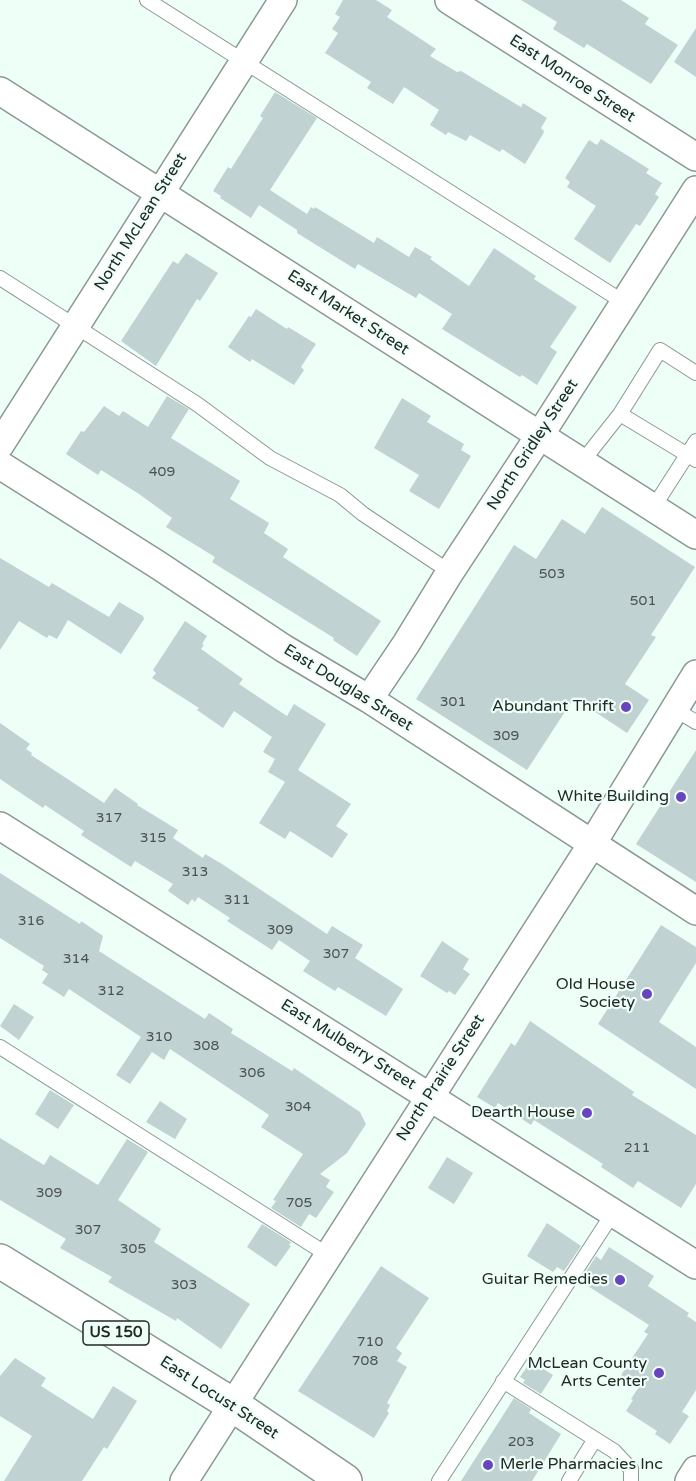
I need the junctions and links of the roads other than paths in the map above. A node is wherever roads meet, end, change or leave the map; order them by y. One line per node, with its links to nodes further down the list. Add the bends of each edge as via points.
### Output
1 (147, 0): 4 (lane)
2 (283, 0): 4 (street, North McLean Street)
3 (449, 0): 6 (street, East Monroe Street)
4 (244, 62): 8 (street, North McLean Street); 10 (lane)
5 (0, 91): 8 (street, East Market Street)
6 (696, 157)
7 (696, 190): 10 (street, North Gridley Street)
8 (160, 193): 11 (street, North McLean Street); 14 (street, East Market Street)
9 (0, 278): 11 (lane)
10 (625, 303): 14 (street, North Gridley Street)
11 (75, 326): 16 (street, North McLean Street); 22 (lane, via 196,404 270,458 340,495)
12 (696, 373): 13 (lane, via 660,350)
13 (620, 414): 17 (lane); 18 (lane)
14 (540, 435): 18 (street, East Market Street); 22 (street, North Gridley Street)
15 (696, 441): 17 (lane)
16 (0, 445)
17 (692, 457): 20 (lane)
18 (582, 462): 20 (street, East Market Street)
19 (0, 465): 24 (street, East Douglas Street)
20 (653, 508): 21 (street, East Market Street)
21 (696, 535)
22 (450, 572): 24 (street, North Gridley Street)
23 (696, 674): 25 (street, North Prairie Street)
24 (369, 699): 27 (street, East Douglas Street)
25 (685, 716): 27 (street, North Prairie Street)
26 (0, 826): 30 (street, East Mulberry Street)
27 (592, 844): 28 (street, East Douglas Street); 30 (street, North Prairie Street)
28 (696, 911)
29 (0, 1047): 32 (lane)
30 (429, 1096): 31 (street, East Mulberry Street); 32 (street, North Prairie Street)
31 (613, 1213): 34 (street, East Mulberry Street); 35 (lane)
32 (328, 1255): 36 (street, North Prairie Street)
33 (0, 1260): 36 (main road, East Locust Street / US 150)
34 (696, 1265)
35 (503, 1381): 37 (lane); 41 (lane)
36 (233, 1405): 39 (street, North Prairie Street); 40 (main road, East Locust Street / US 150)
37 (595, 1439): 42 (lane); 43 (lane, via 615,1451 631,1469)
38 (696, 1470): 44 (street)
39 (184, 1481)
40 (345, 1481)
41 (439, 1481)
42 (569, 1481)
43 (631, 1481)
44 (689, 1481)

